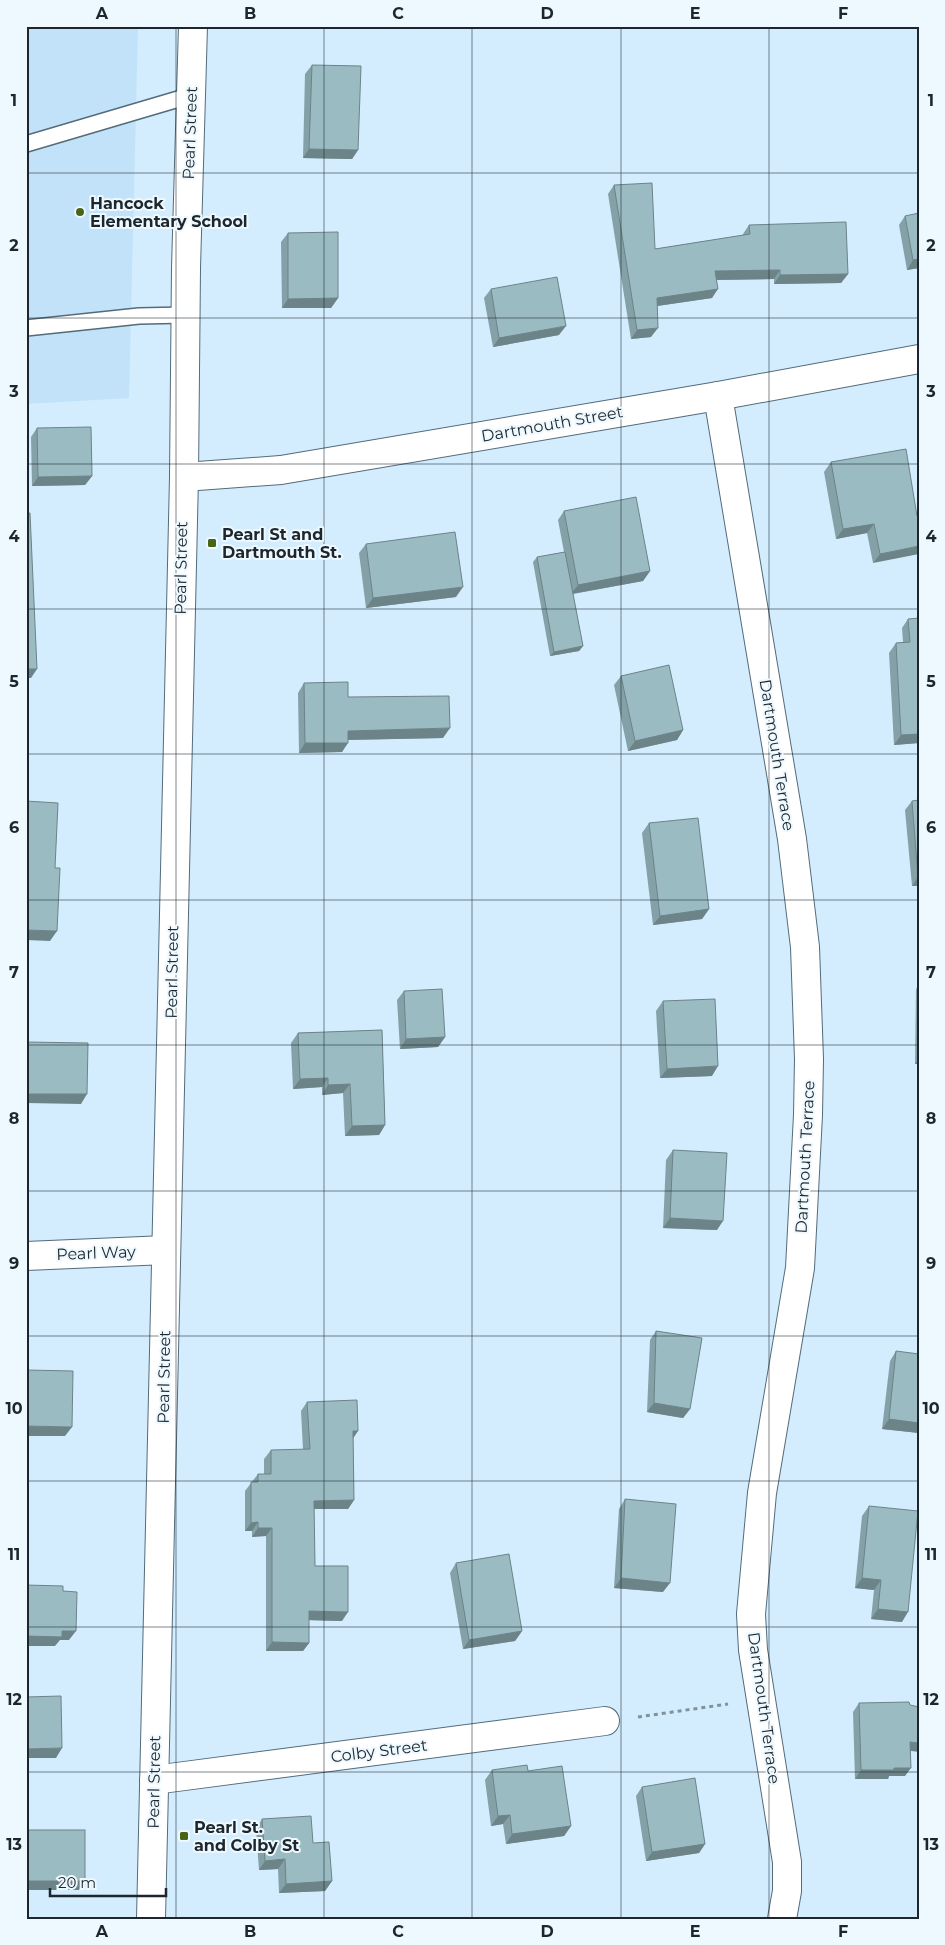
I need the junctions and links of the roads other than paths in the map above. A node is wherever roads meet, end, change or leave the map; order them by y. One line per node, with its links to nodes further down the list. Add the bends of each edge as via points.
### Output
1 (193, 26): 2 (street, Pearl Street)
2 (192, 96): 3 (lane); 4 (street, Pearl Street)
3 (26, 144)
4 (185, 314): 5 (lane); 8 (street, Pearl Street)
5 (26, 328)
6 (919, 359): 7 (street, Dartmouth Street)
7 (718, 396): 8 (street, Dartmouth Street, via 281,470); 14 (street, Dartmouth Terrace, via 792,839 805,947 810,1059 800,1268 762,1493 751,1614 753,1650 787,1862 787,1891)
8 (184, 477): 9 (street, Pearl Street)
9 (166, 1250): 10 (street, Pearl Way); 12 (street, Pearl Street)
10 (26, 1256)
11 (605, 1722): 12 (street, Colby Street)
12 (154, 1780): 13 (street, Pearl Street)
13 (151, 1919)
14 (782, 1919)

